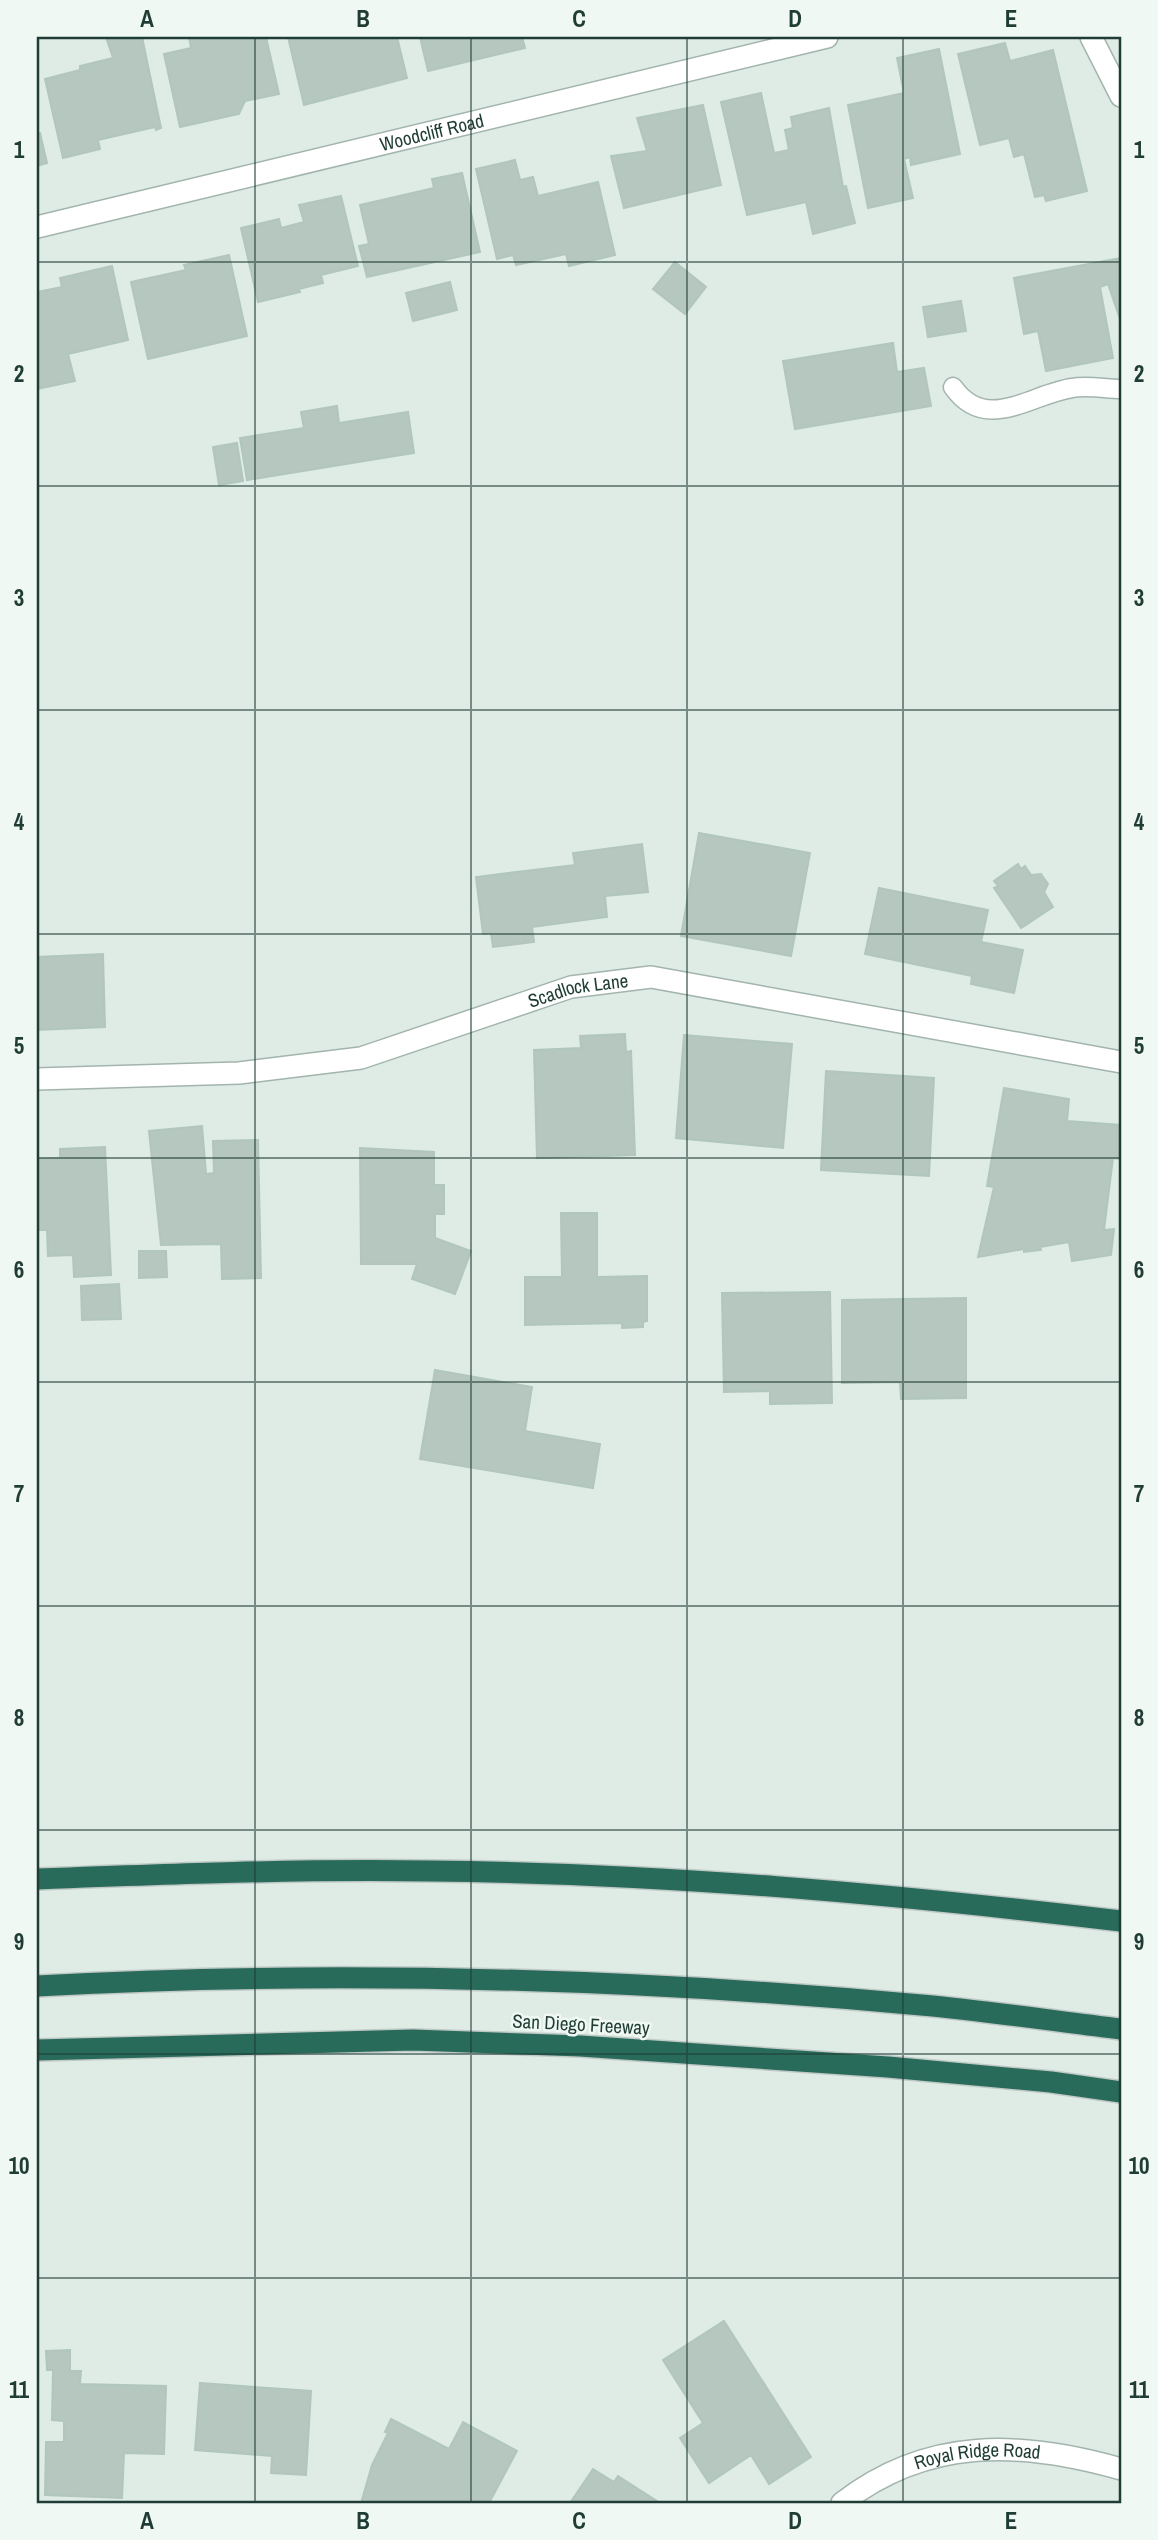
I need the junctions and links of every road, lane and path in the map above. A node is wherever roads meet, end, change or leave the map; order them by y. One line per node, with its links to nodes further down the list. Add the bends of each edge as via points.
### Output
1 (827, 37): 4 (street, Woodcliff Road)
2 (1091, 37): 3 (street)
3 (1121, 96)
4 (37, 227)
5 (953, 387): 6 (lane, via 964,402 982,409 1026,405 1072,388)
6 (1121, 389)
7 (1121, 1062): 8 (street, Scadlock Lane, via 651,977 571,987 361,1058 239,1073)
8 (37, 1079)
9 (37, 1879): 10 (highway, via 430,1871 560,1875 768,1886)
10 (1121, 1922)
11 (37, 1986): 12 (highway, via 364,1976 635,1985 921,2005)
12 (1121, 2029)
13 (37, 2050): 14 (highway, San Diego Freeway, via 413,2040 580,2046 888,2067)
14 (1121, 2092)
15 (1121, 2469): 16 (street, Royal Ridge Road, via 1035,2449 990,2448 899,2470)
16 (842, 2503)

